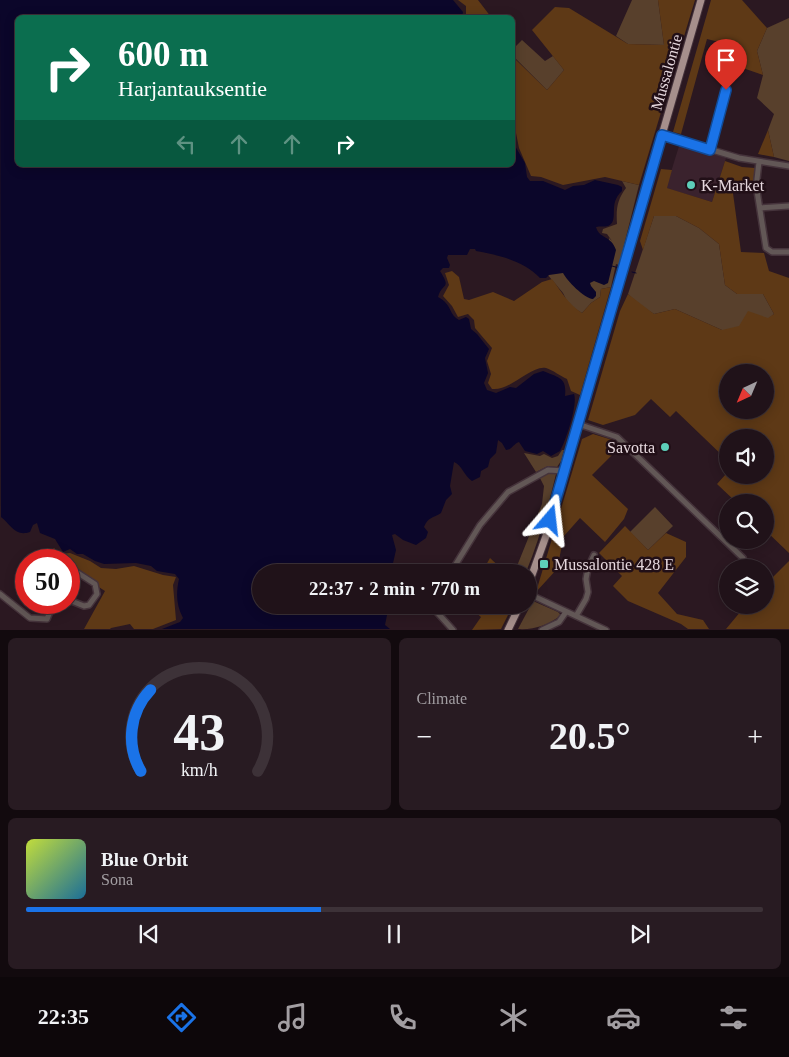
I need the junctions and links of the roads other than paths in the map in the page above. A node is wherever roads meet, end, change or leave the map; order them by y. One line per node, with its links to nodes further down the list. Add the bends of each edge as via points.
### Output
1 (701, 0): 3 (main road, Mussalontie)
2 (726, 90): 4 (street)
3 (662, 135): 4 (street); 10 (main road, Mussalontie)
4 (710, 150): 5 (street)
5 (759, 162): 6 (street); 8 (street, via 756,179)
6 (789, 166)
7 (789, 206): 8 (street)
8 (760, 208): 9 (street, via 766,248 772,252)
9 (789, 252)
10 (578, 424): 11 (main road, Mussalontie); 13 (street, via 617,437)
11 (565, 471): 14 (street, via 548,470 508,492 480,525); 15 (main road, Mussalontie)
12 (594, 555): 26 (street, via 588,568 586,599)
13 (743, 558)
14 (456, 564)
15 (536, 564)
16 (80, 574): 19 (street, via 95,584 97,594 89,605)
17 (0, 594): 20 (street)
18 (537, 598): 21 (street)
19 (80, 604)
20 (15, 606)
21 (566, 612): 26 (street); 29 (street, via 559,622)
22 (25, 614): 23 (street, via 30,618 47,618)
23 (49, 614)
24 (439, 614): 27 (street)
25 (516, 614): 28 (main road)
26 (576, 616): 30 (street)
27 (453, 630)
28 (508, 630)
29 (542, 630)
30 (606, 630)

